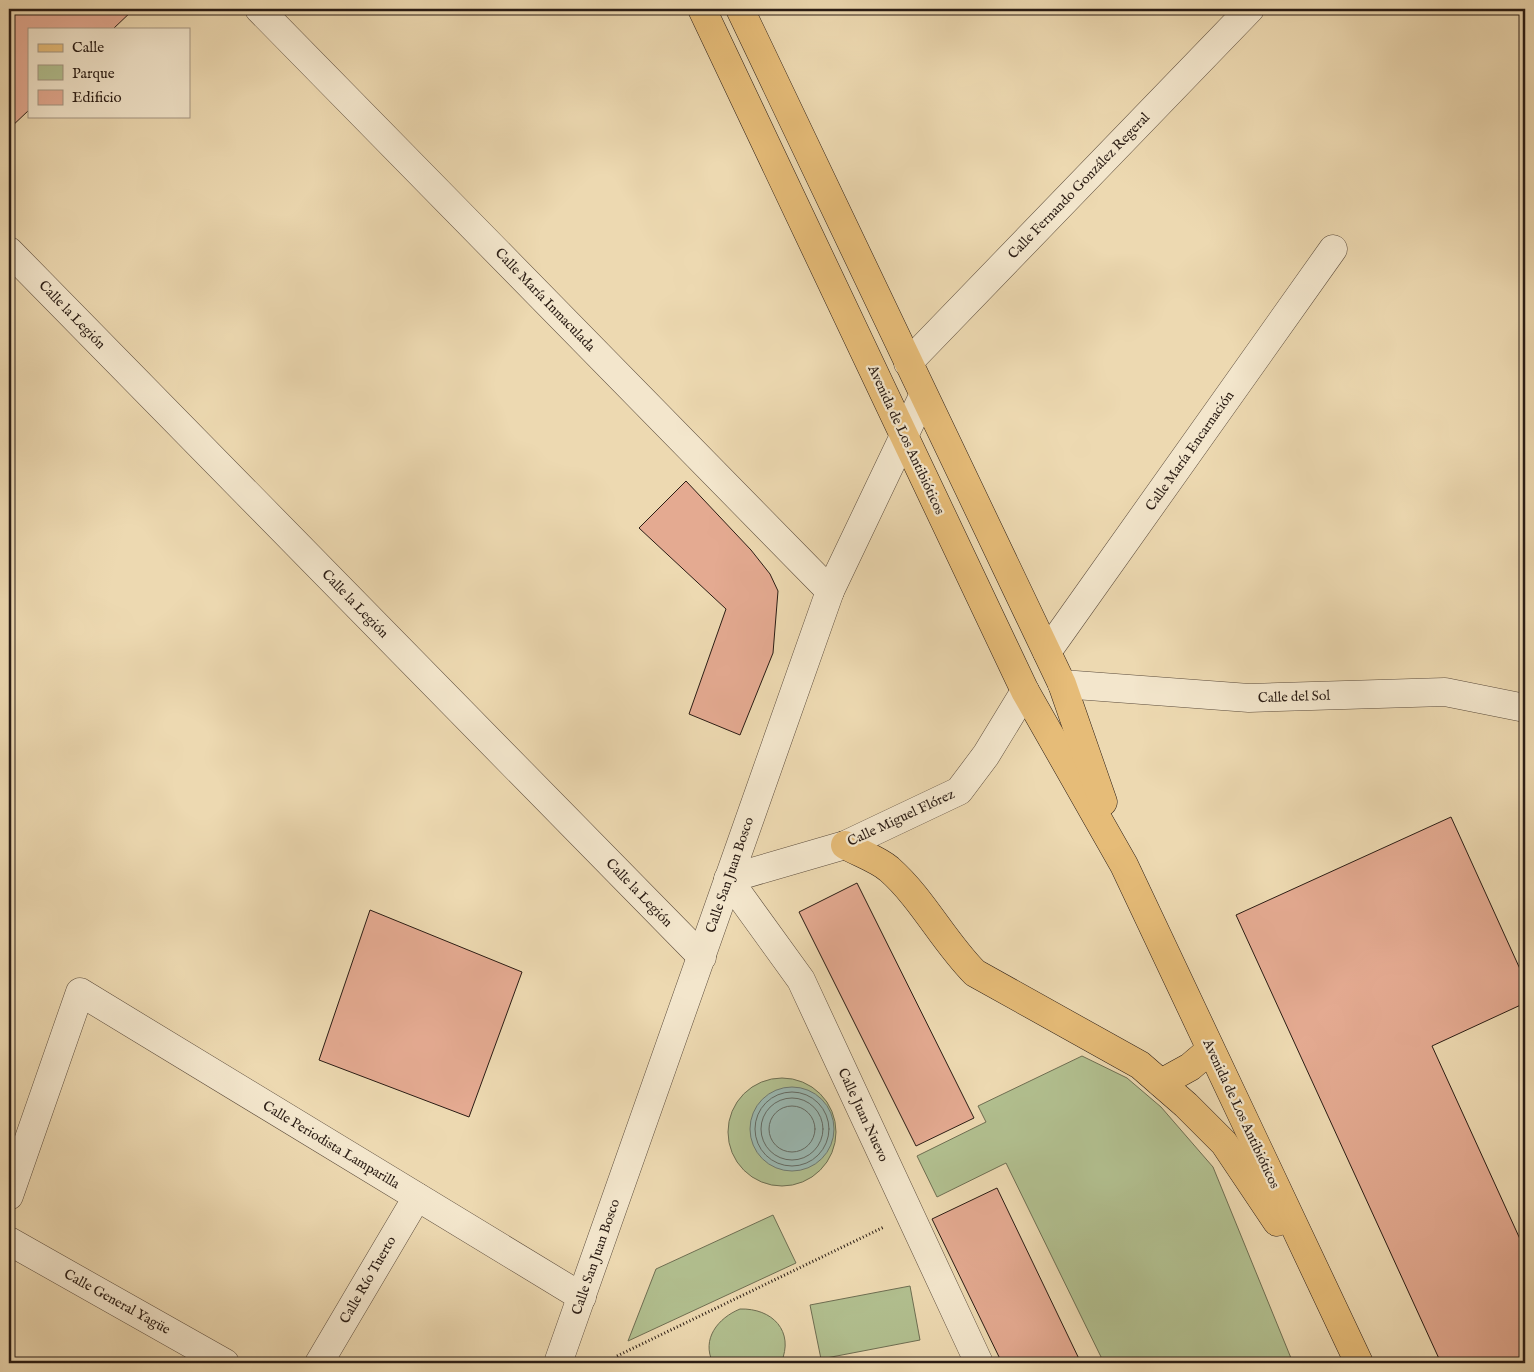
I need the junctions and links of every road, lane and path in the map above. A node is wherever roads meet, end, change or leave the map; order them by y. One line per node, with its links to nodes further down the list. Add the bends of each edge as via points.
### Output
1 (259, 9): 10 (street, Calle María Inmaculada)
2 (702, 9): 9 (main road, Avenida de Los Antibióticos)
3 (740, 9): 7 (main road, Avenida de Los Antibióticos)
4 (1250, 9): 7 (street, Calle Fernando González Regeral)
5 (1333, 249): 11 (street, Calle María Encarnación)
6 (9, 251): 18 (street, Calle la Legión)
7 (908, 363): 8 (main road, Avenida de Los Antibióticos)
8 (923, 396): 9 (street, Calle San Juan Bosco); 11 (main road, Avenida de Los Antibióticos)
9 (905, 437): 10 (street, Calle San Juan Bosco); 13 (main road, Avenida de Los Antibióticos)
10 (830, 591): 17 (street, Calle San Juan Bosco)
11 (1047, 652): 12 (main road, Avenida de Los Antibióticos)
12 (1062, 684): 14 (street, Calle del Sol, via 1249,698 1445,692); 16 (main road, Avenida de Los Antibióticos)
13 (1025, 691): 15 (street, Calle Miguel Flórez, via 986,755 959,791); 16 (main road, Avenida de Los Antibióticos)
14 (1525, 708)
15 (845, 845): 17 (street, Calle Miguel Flórez); 20 (main road, via 888,868 956,954 975,972 1140,1065)
16 (1124, 865): 19 (main road, Avenida de Los Antibióticos)
17 (728, 879): 18 (street, Calle San Juan Bosco); 31 (street, Calle Juan Nuevo, via 801,980)
18 (702, 957): 25 (street, Calle San Juan Bosco)
19 (1210, 1050): 20 (main road, via 1190,1067); 26 (main road, Avenida de Los Antibióticos)
20 (1161, 1083): 26 (main road, via 1224,1143)
21 (9, 1196): 22 (street, Calle Periodista Lamparilla, via 80,992)
22 (417, 1197): 25 (street, Calle Periodista Lamparilla); 29 (street, Calle Río Tuerto)
23 (892, 1223): 27 (path)
24 (9, 1241): 28 (street, Calle General Yagüe)
25 (582, 1297): 30 (street, Calle San Juan Bosco)
26 (1330, 1301): 32 (main road, Avenida de Los Antibióticos)
27 (617, 1356)
28 (225, 1363)
29 (319, 1363)
30 (558, 1363)
31 (979, 1363)
32 (1359, 1363)

